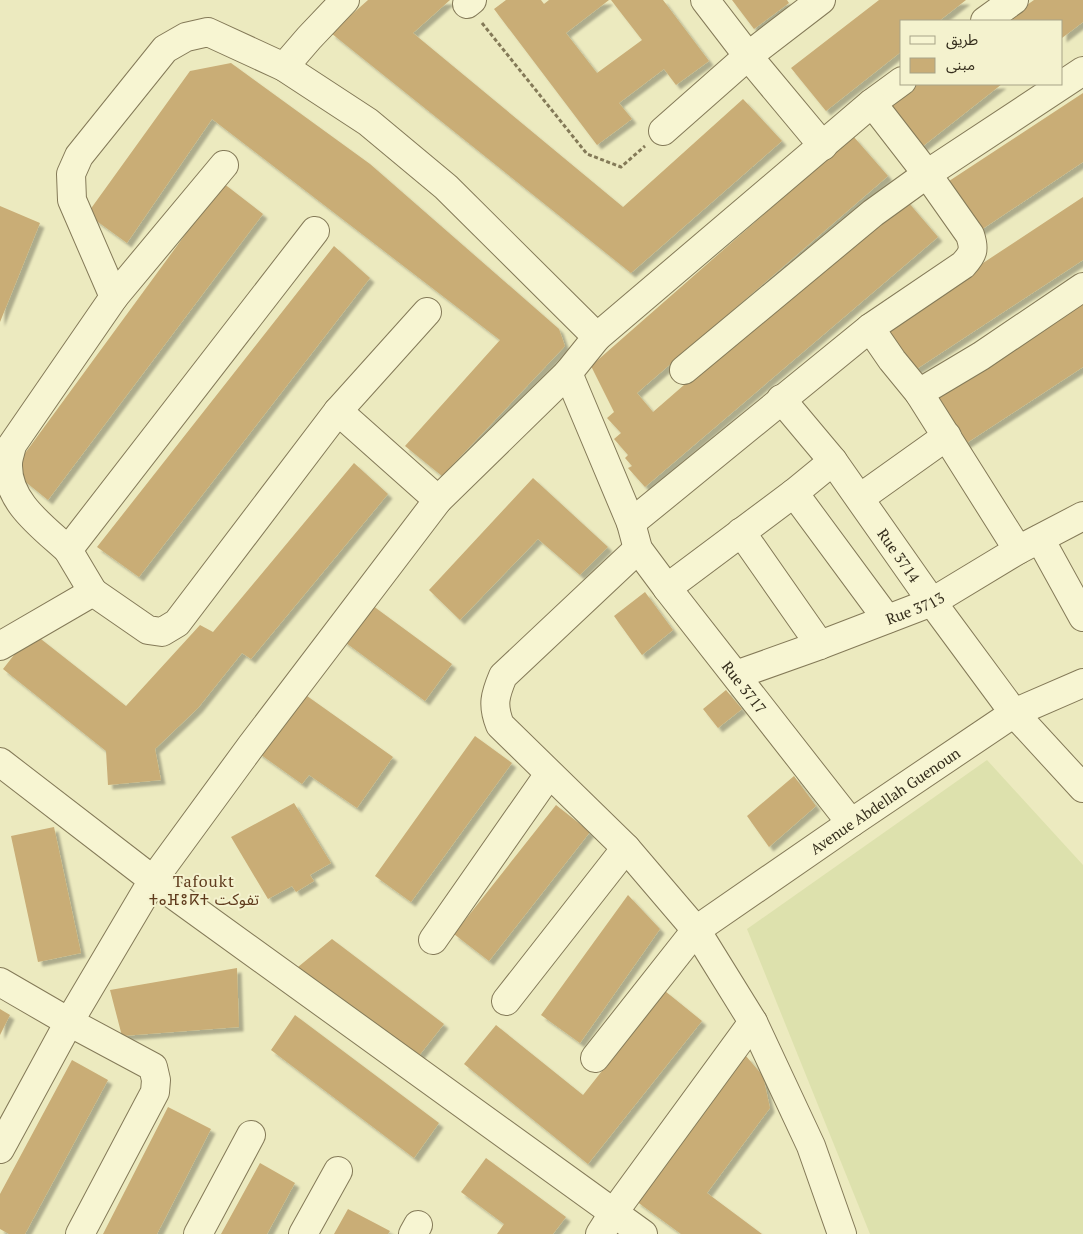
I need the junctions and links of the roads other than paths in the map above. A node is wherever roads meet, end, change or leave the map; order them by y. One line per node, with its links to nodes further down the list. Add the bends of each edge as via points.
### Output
1 (345, 0): 7 (street)
2 (705, 0): 6 (street)
3 (821, 0): 6 (street)
4 (1014, 0): 5 (street)
5 (985, 20)
6 (748, 56): 13 (street); 14 (street)
7 (284, 66): 19 (street, via 208,32 186,37 165,49 79,156 71,174 72,200); 22 (street, via 368,122 446,187)
8 (1083, 71): 10 (street)
9 (900, 82): 12 (street)
10 (1063, 84)
11 (1062, 85): 16 (street)
12 (872, 103): 14 (street); 16 (street)
13 (663, 131)
14 (823, 146): 22 (street)
15 (224, 166): 19 (street)
16 (926, 174): 21 (street, via 970,236 974,246 971,256 963,265); 23 (street)
17 (314, 231): 38 (street)
18 (1083, 287): 25 (street, via 981,356)
19 (114, 297): 38 (street, via 12,445 7,463 12,490 29,514)
20 (427, 312): 27 (street)
21 (870, 328): 25 (street); 26 (street)
22 (597, 337): 24 (street)
23 (684, 370)
24 (568, 373): 32 (street); 34 (street)
25 (919, 393): 28 (street)
26 (781, 399): 29 (street, Rue 3714); 34 (street)
27 (338, 410): 32 (street); 40 (street, via 177,623 162,632 148,630)
28 (947, 436): 31 (street); 36 (street)
29 (833, 460): 30 (street); 31 (street, Rue 3714)
30 (794, 493): 35 (street); 43 (street)
31 (860, 498): 41 (street, Rue 3714)
32 (438, 500): 54 (street)
33 (1083, 516): 36 (street, Rue 3713)
34 (631, 523): 37 (street)
35 (741, 532): 39 (street); 45 (street)
36 (1029, 545): 41 (street, Rue 3713); 42 (street)
37 (638, 549): 39 (street, Rue 3717); 50 (street, via 503,676 494,712 500,725)
38 (68, 550): 40 (street)
39 (667, 588): 46 (street, Rue 3717)
40 (94, 592): 44 (street)
41 (932, 602): 43 (street, Rue 3713); 48 (street, Rue 3714)
42 (1083, 617)
43 (887, 619): 45 (street, Rue 3713)
44 (0, 646)
45 (820, 646): 46 (street, Rue 3713)
46 (736, 675): 52 (street, Rue 3717)
47 (1083, 682): 48 (street, Avenue Abdellah Guenoun)
48 (1014, 714): 51 (street, Rue 3714); 52 (street, Avenue Abdellah Guenoun)
49 (0, 762): 54 (street)
50 (549, 774): 53 (street); 56 (street)
51 (1083, 788)
52 (851, 823): 55 (street, Avenue Abdellah Guenoun)
53 (626, 848): 55 (street); 58 (street)
54 (153, 880): 59 (street); 65 (street)
55 (696, 930): 60 (street); 61 (street, Avenue Abdellah Guenoun)
56 (433, 940)
57 (0, 982): 59 (street)
58 (506, 1001)
59 (69, 1022): 63 (street); 66 (street, via 152,1067 156,1080 155,1092)
60 (753, 1022): 65 (street); 70 (street, via 811,1146)
61 (595, 1058)
62 (251, 1135): 67 (street)
63 (0, 1149)
64 (338, 1171): 68 (street)
65 (608, 1223): 69 (street)
66 (80, 1234)
67 (198, 1234)
68 (302, 1234)
69 (643, 1234)
70 (842, 1234)

